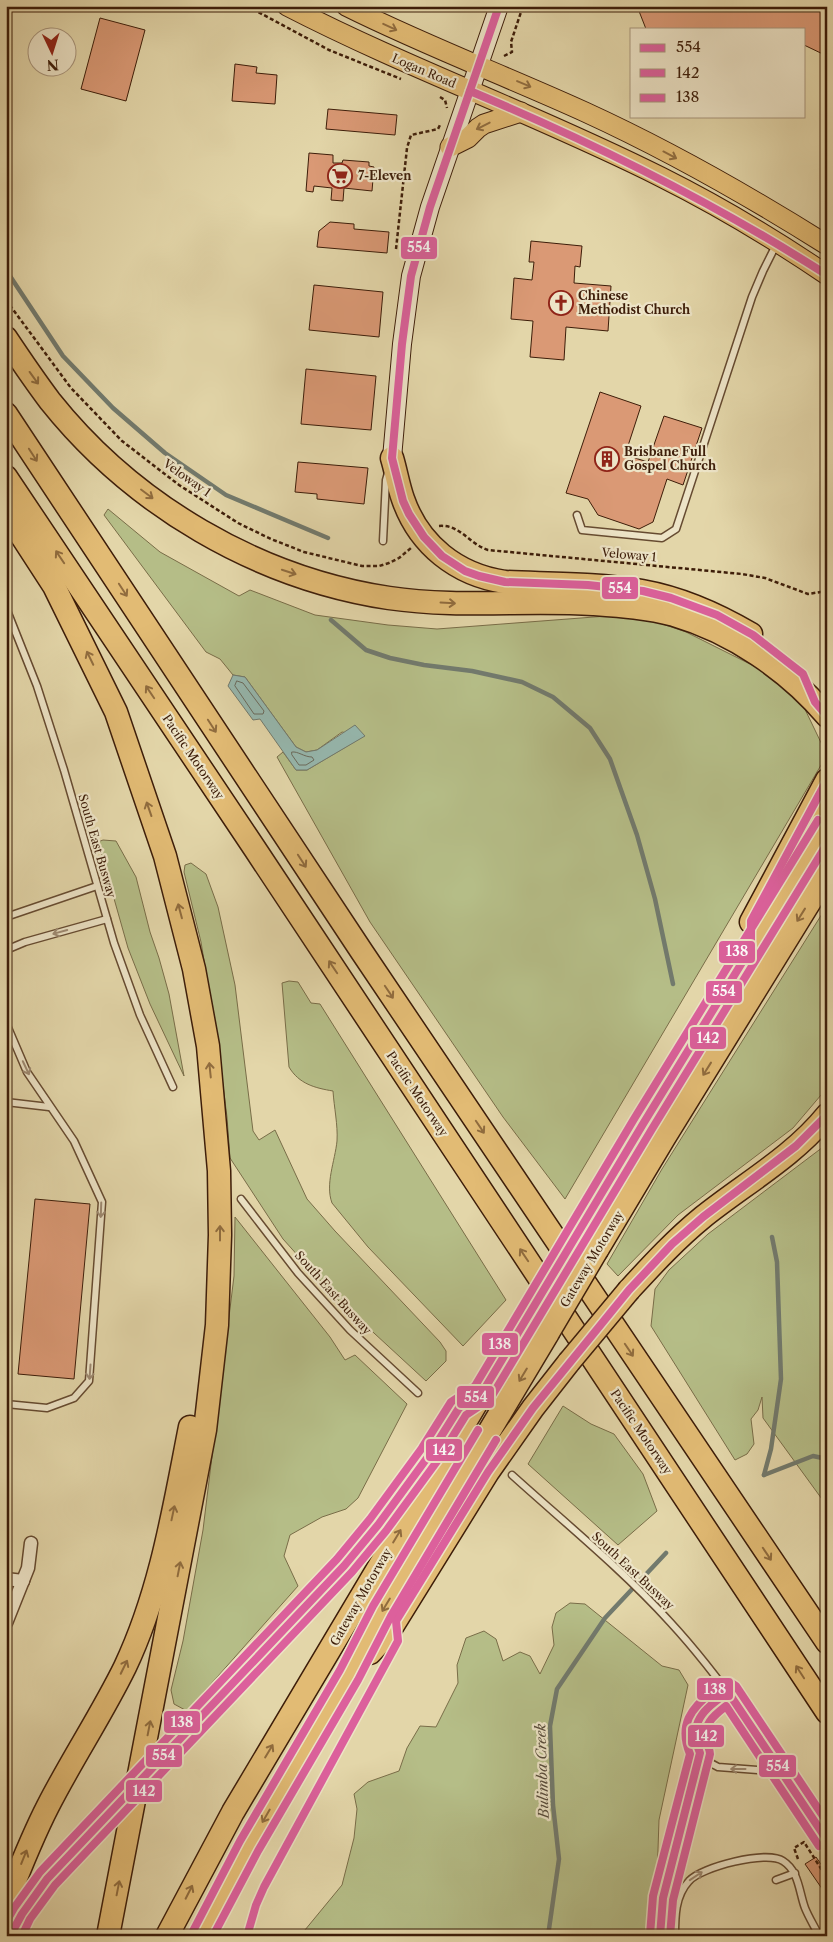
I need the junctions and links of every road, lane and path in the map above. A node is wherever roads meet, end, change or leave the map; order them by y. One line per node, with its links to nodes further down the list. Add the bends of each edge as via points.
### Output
1 (247, 6): 8 (path, via 329,50)
2 (287, 6): 9 (main road, Logan Road)
3 (346, 6): 7 (main road, one-way to 7)
4 (499, 6): 7 (street)
5 (523, 6): 6 (path, via 511,42 512,52)
6 (504, 56)
7 (479, 65): 9 (street); 16 (main road, one-way to 16, via 634,136 765,207)
8 (402, 80)
9 (470, 91): 12 (main road, Logan Road); 14 (street)
10 (438, 95): 11 (path, via 445,100)
11 (446, 109)
12 (521, 112): 14 (main road, one-way to 14, via 484,124 468,138); 15 (main road, Logan Road, via 703,198)
13 (444, 116): 17 (path, via 438,129 411,135)
14 (450, 147): 22 (street, via 411,276)
15 (778, 243): 18 (main road, Logan Road); 25 (lane, via 752,297 676,528 662,538 582,530)
16 (827, 245)
17 (396, 249)
18 (827, 275)
19 (6, 300): 28 (path, Veloway 1, via 71,388 122,441 178,485 238,522 304,552 362,566 389,563)
20 (6, 338): 31 (highway, one-way to 31, via 51,401 109,463 192,526 246,555 313,580 389,598 464,604 592,604 674,615 755,653)
21 (6, 414): 56 (highway, one-way to 56, via 362,952)
22 (392, 458): 27 (lane, via 386,480); 31 (highway, via 404,501 418,529 437,552 465,571 505,582 643,591 694,606 753,635 792,663 803,674)
23 (6, 477): 59 (highway, Pacific Motorway, one-way to 23)
24 (6, 512): 46 (highway, one-way to 24, via 219,1171 208,1046 179,905 116,712 54,586)
25 (577, 515)
26 (434, 528): 29 (path, Veloway 1, via 456,528 474,544 488,550 742,574 765,578 808,594)
27 (383, 541)
28 (415, 545)
29 (827, 591)
30 (6, 608): 35 (lane, South East Busway, via 37,686)
31 (821, 709)
32 (827, 780): 38 (highway, via 751,921)
33 (827, 825): 38 (highway, Gateway Motorway)
34 (827, 874): 57 (highway, Gateway Motorway, one-way to 57, bridge, via 597,1250 382,1611)
35 (97, 886): 36 (lane); 37 (lane, South East Busway)
36 (6, 917)
37 (107, 919): 39 (lane, one-way to 39); 41 (lane, South East Busway, via 140,1015)
38 (751, 948): 48 (highway, Gateway Motorway, bridge)
39 (6, 950)
40 (6, 1023): 43 (lane, one-way to 43, via 27,1072)
41 (173, 1087)
42 (6, 1102): 43 (lane)
43 (49, 1106): 49 (lane, one-way to 49, via 74,1142 102,1202 89,1381 74,1398 47,1408)
44 (827, 1115): 54 (highway, bridge, via 796,1146 672,1244 629,1290 533,1408 488,1472)
45 (241, 1199): 47 (lane, South East Busway, via 298,1273 350,1330)
46 (218, 1281): 67 (highway, one-way to 46, via 49,1804 125,1667 150,1602 188,1439 204,1326); 69 (highway, one-way to 46, via 205,1430 213,1368)
47 (418, 1393)
48 (482, 1393): 68 (highway, bridge, via 459,1408 378,1525 344,1566 47,1879); 70 (highway, Gateway Motorway, one-way to 48, via 233,1812)
49 (6, 1404)
50 (512, 1475): 58 (lane, South East Busway, via 669,1620)
51 (31, 1543): 53 (street)
52 (6, 1579): 53 (street)
53 (23, 1581): 55 (street)
54 (396, 1621): 57 (highway); 72 (lane, via 398,1642 264,1887)
55 (6, 1623)
56 (827, 1642)
57 (349, 1675): 71 (highway, Gateway Motorway, one-way to 71, via 249,1846)
58 (728, 1692): 60 (lane, via 710,1705 696,1724); 61 (lane, South East Busway)
59 (827, 1712)
60 (700, 1752): 61 (lane, one-way to 60, via 718,1767); 73 (lane, via 663,1898)
61 (782, 1772): 62 (lane, South East Busway)
62 (827, 1840)
63 (799, 1861): 65 (path, via 794,1848 804,1842)
64 (795, 1873): 66 (lane); 74 (lane, one-way to 64, via 676,1904 689,1881 702,1872 760,1856 776,1857); 75 (lane, via 805,1909)
65 (827, 1878)
66 (776, 1880)
67 (6, 1903)
68 (10, 1936)
69 (108, 1936)
70 (167, 1936)
71 (202, 1936)
72 (247, 1936)
73 (660, 1936)
74 (675, 1936)
75 (819, 1936)

